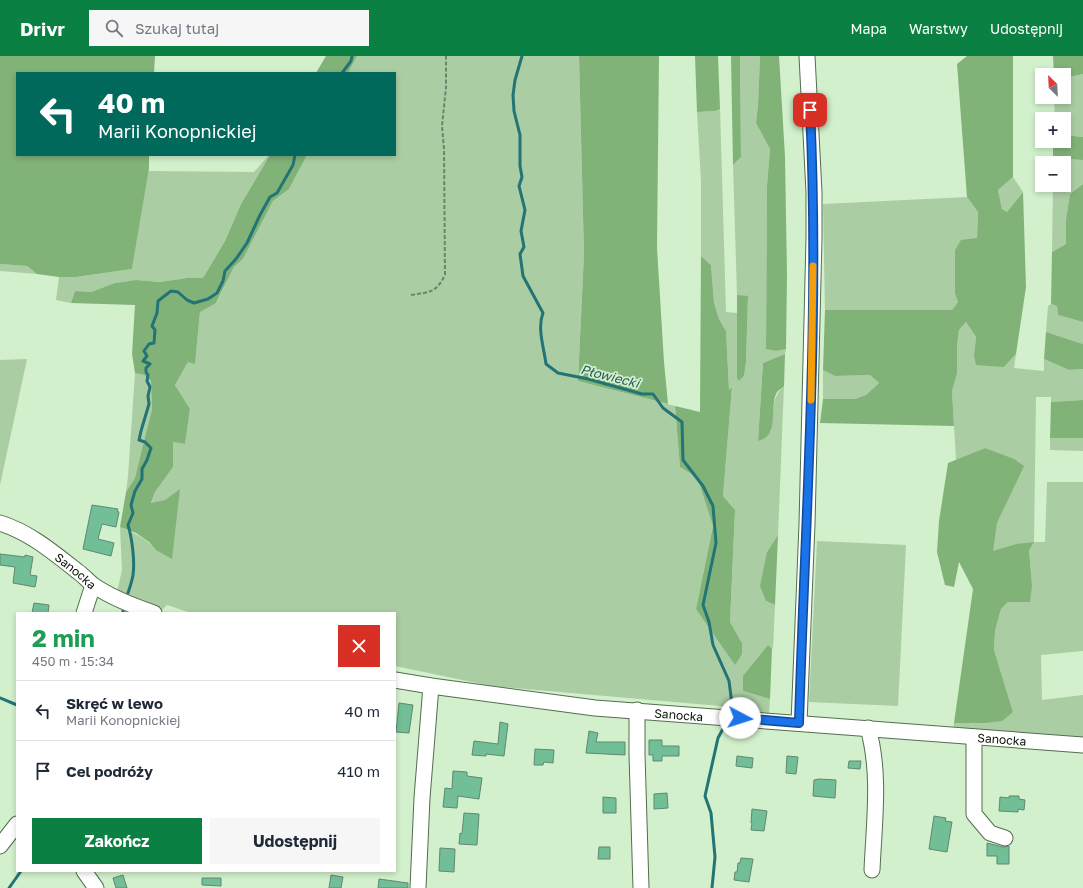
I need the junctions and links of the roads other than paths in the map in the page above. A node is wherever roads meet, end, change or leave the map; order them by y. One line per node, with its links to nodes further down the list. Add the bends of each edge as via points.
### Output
1 (807, 56): 9 (street, via 814,238)
2 (0, 523): 3 (street, Sanocka, via 14,527 31,537)
3 (93, 585): 4 (street); 5 (street, Sanocka)
4 (84, 612)
5 (151, 612)
6 (396, 680): 7 (street, Sanocka)
7 (431, 686): 8 (street, Sanocka, via 595,708); 19 (street)
8 (637, 710): 9 (street, Sanocka); 20 (street)
9 (799, 723): 10 (street, Sanocka)
10 (868, 728): 11 (street, Sanocka); 16 (street, via 876,772)
11 (974, 737): 12 (street, Sanocka); 14 (street, via 974,814 990,833)
12 (1083, 745)
13 (16, 825): 15 (street)
14 (1005, 838)
15 (0, 846)
16 (872, 870)
17 (85, 872): 18 (street)
18 (96, 888)
19 (418, 888)
20 (641, 888)

